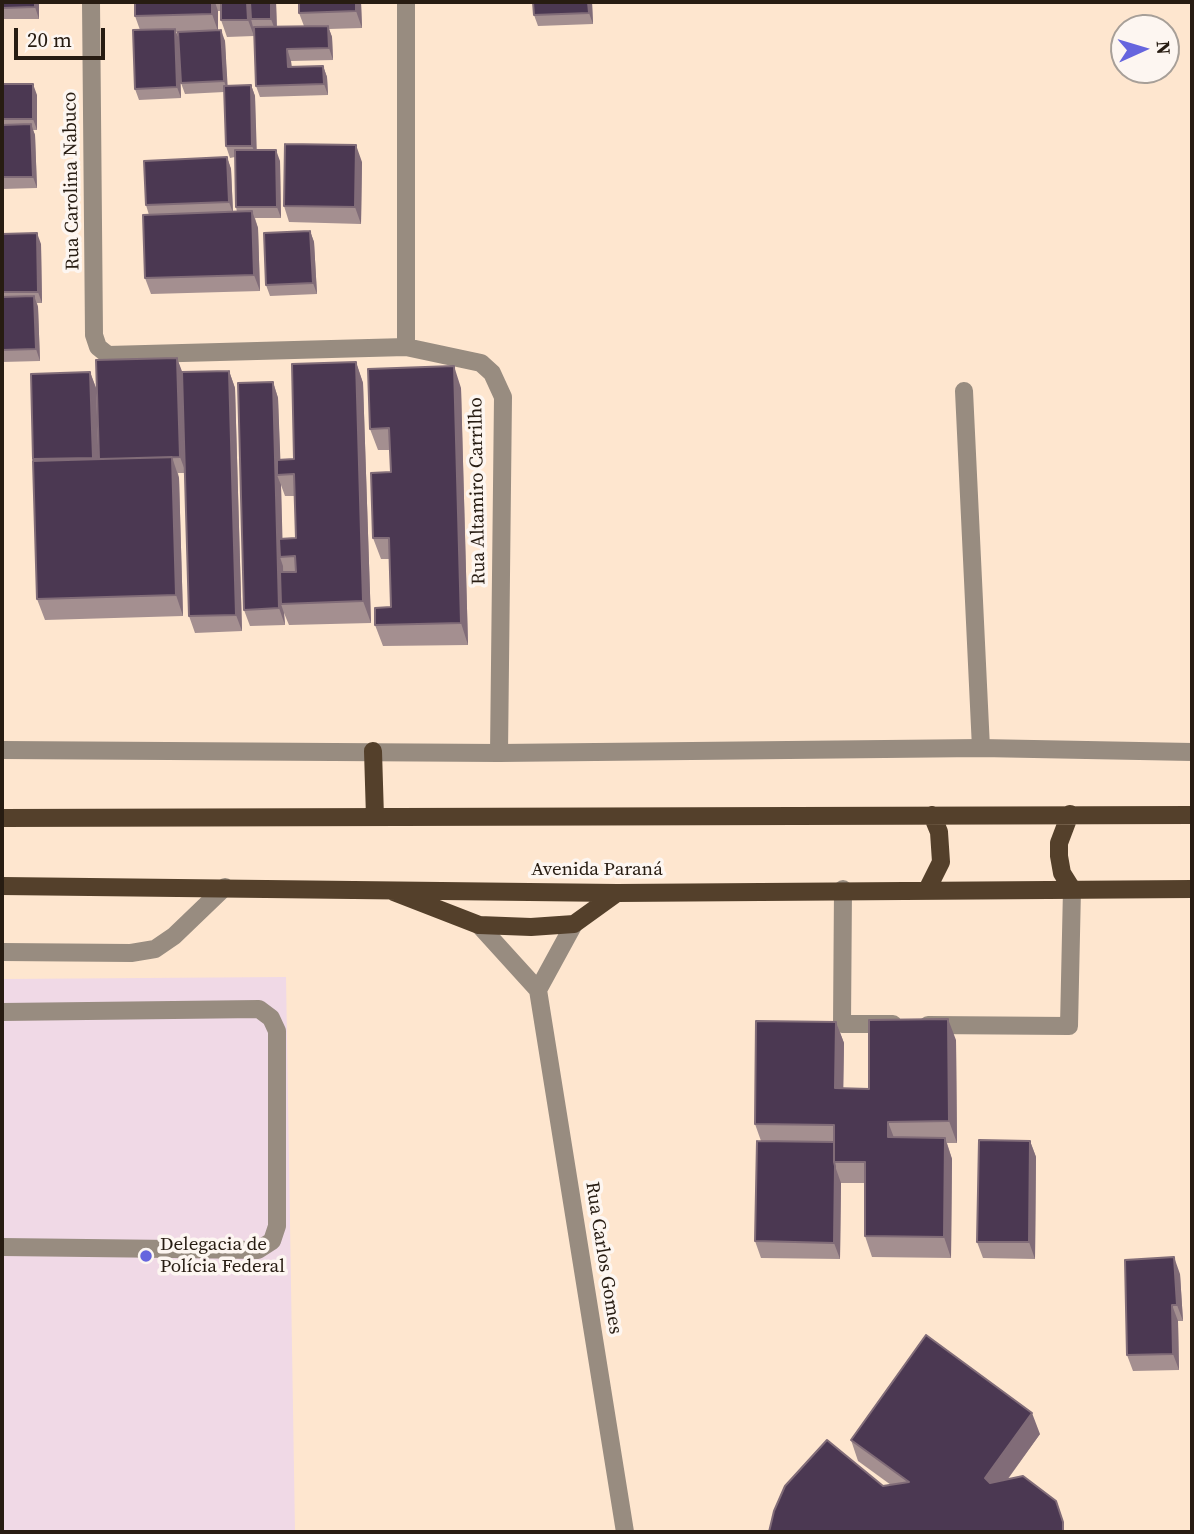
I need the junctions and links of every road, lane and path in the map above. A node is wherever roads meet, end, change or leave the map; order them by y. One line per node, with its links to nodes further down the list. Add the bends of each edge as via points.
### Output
1 (91, 2): 4 (street, Rua Carolina Nabuco, via 94,335 98,347)
2 (406, 2): 3 (street)
3 (406, 347): 4 (street, Rua Altamiro Carrilho); 10 (street, Rua Altamiro Carrilho, via 481,363 492,373 502,397)
4 (108, 355)
5 (964, 390): 6 (street)
6 (981, 748): 9 (street); 10 (street)
7 (2, 750): 8 (street)
8 (373, 751): 10 (street); 14 (main road)
9 (1192, 752)
10 (499, 753)
11 (1070, 814): 12 (main road); 13 (main road); 20 (main road, via 1059,856)
12 (932, 815): 14 (main road); 22 (main road, via 939,832 941,862)
13 (1192, 816)
14 (375, 817): 15 (main road)
15 (2, 818)
16 (2, 886): 17 (main road, Avenida Paraná)
17 (225, 887): 18 (main road, Avenida Paraná); 26 (street, via 155,949 131,953)
18 (384, 888): 23 (main road, Avenida Paraná); 25 (main road)
19 (842, 889): 20 (street, via 842,1024 1069,1026); 22 (main road, Avenida Paraná); 23 (main road, Avenida Paraná)
20 (1072, 889): 21 (main road, Avenida Paraná); 22 (main road, Avenida Paraná)
21 (1192, 889)
22 (927, 890)
23 (617, 893): 24 (main road)
24 (574, 924): 25 (main road); 27 (street)
25 (479, 925): 27 (street)
26 (2, 952)
27 (538, 990): 30 (street, Rua Carlos Gomes)
28 (2, 1012): 29 (street, via 259,1009 271,1018 277,1031 277,1226 272,1241 258,1250)
29 (2, 1247)
30 (625, 1532)

